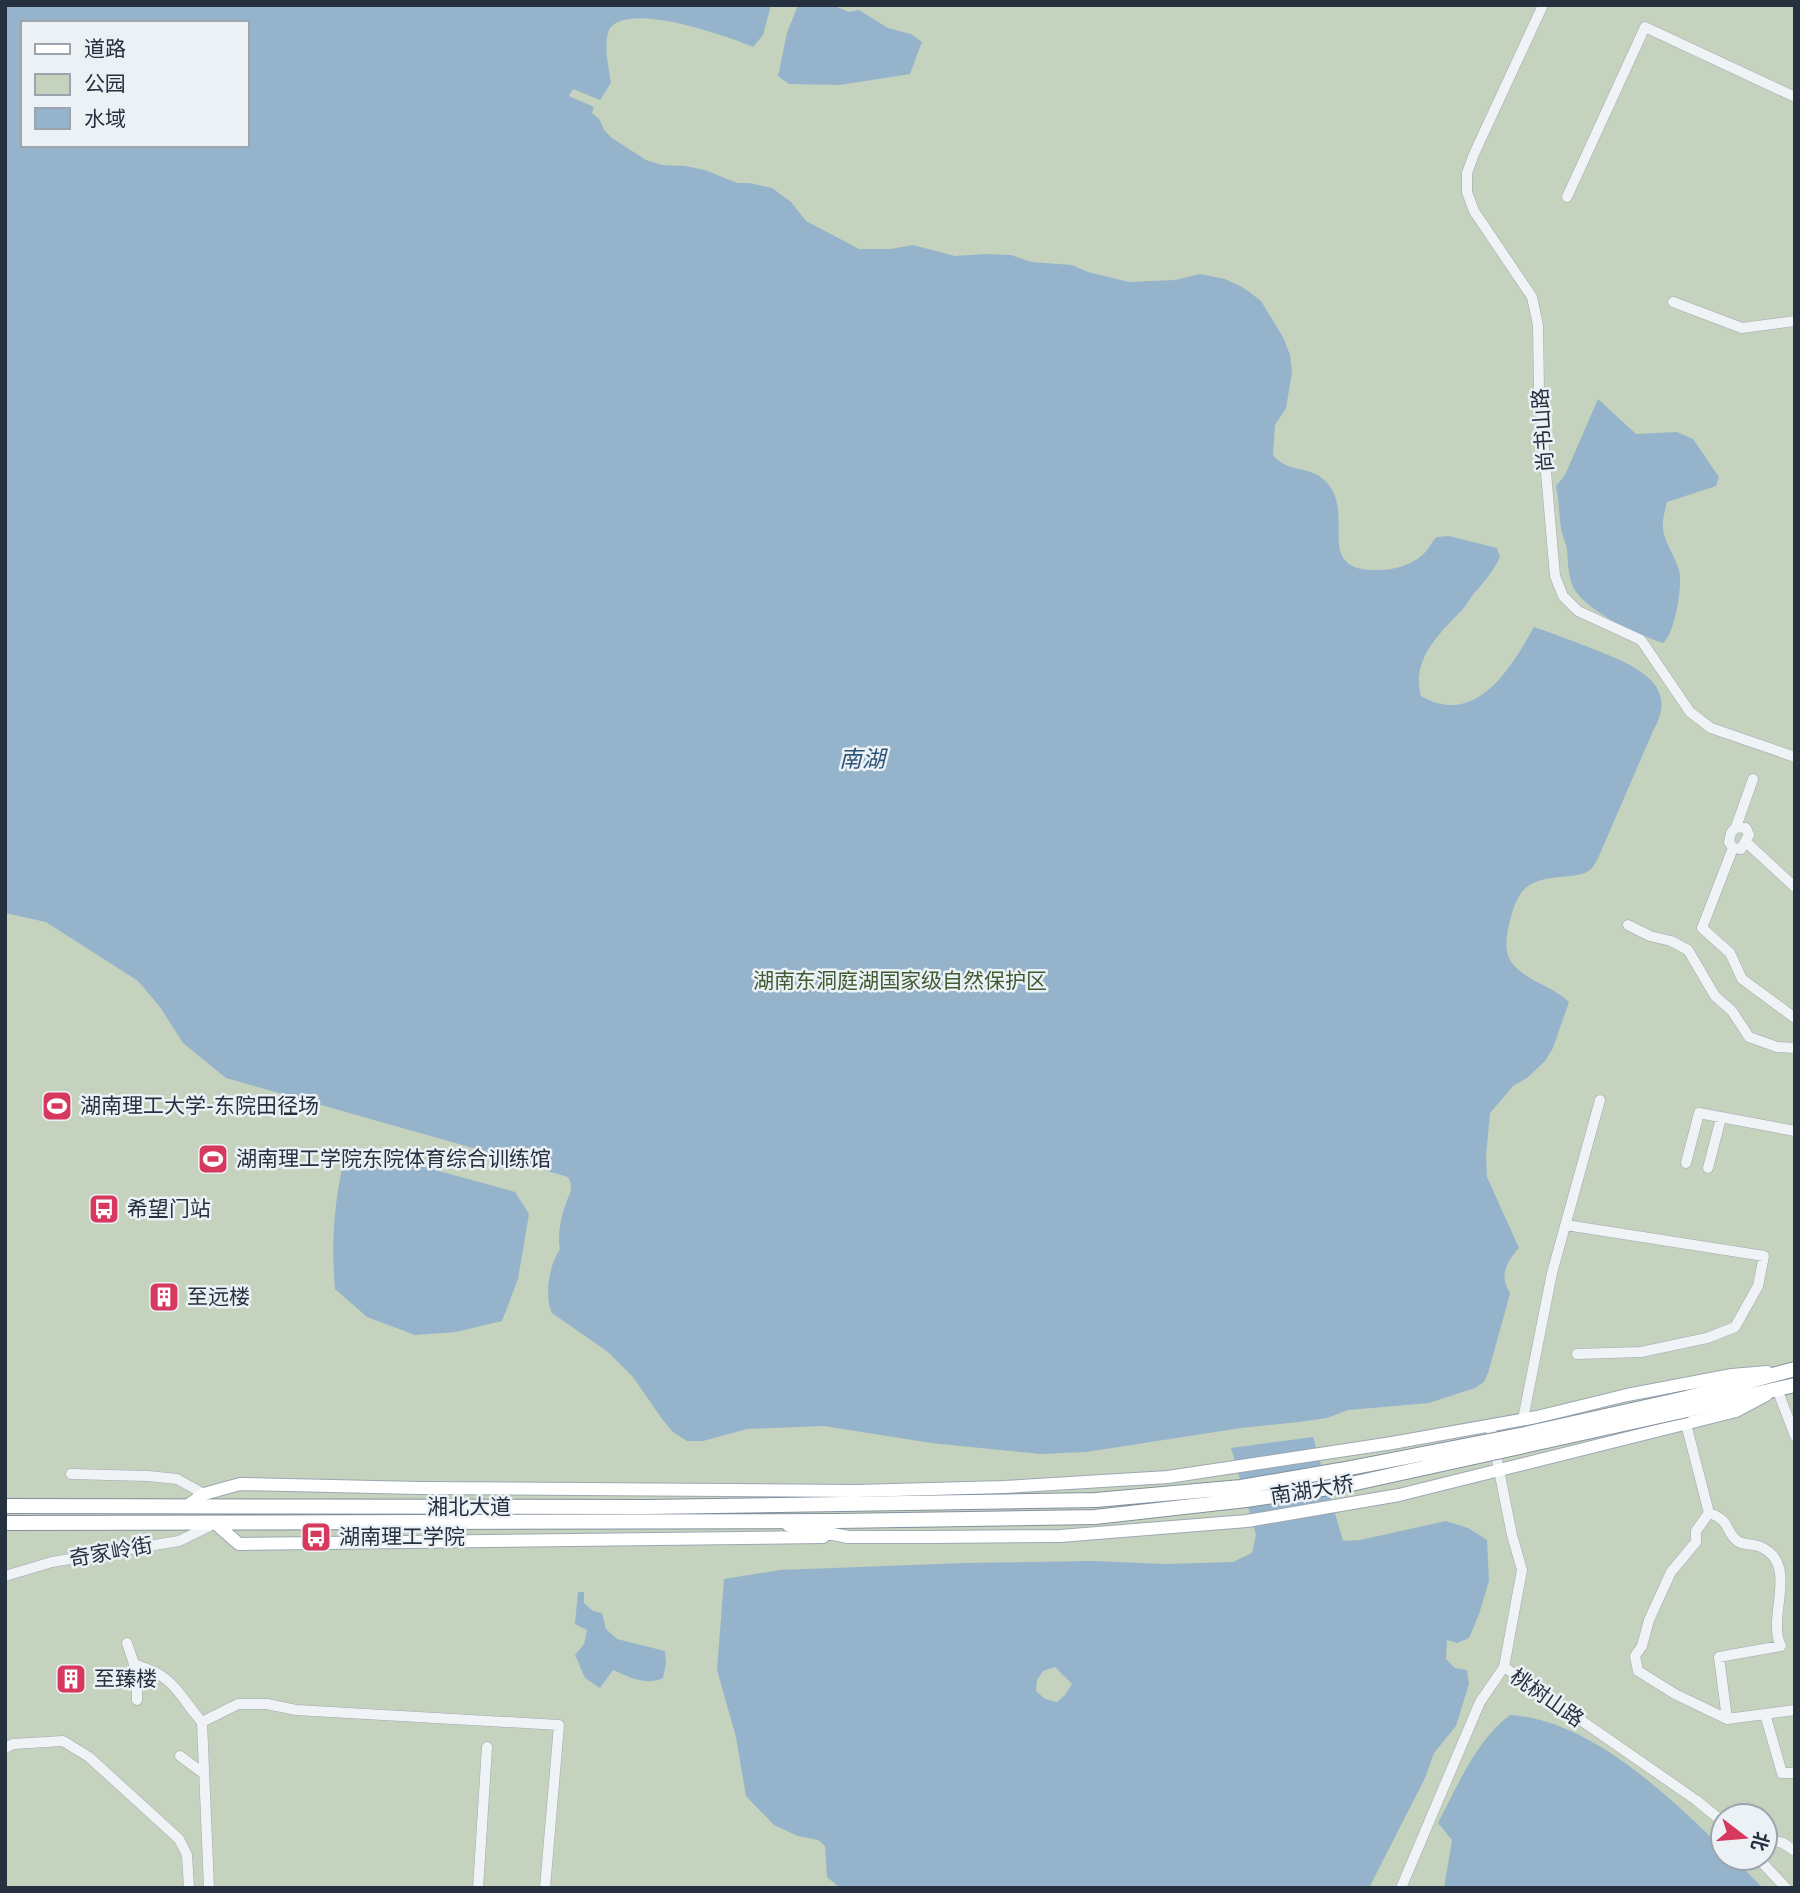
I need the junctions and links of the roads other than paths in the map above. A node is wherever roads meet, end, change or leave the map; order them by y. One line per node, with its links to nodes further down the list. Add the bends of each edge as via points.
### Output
1 (1543, 5): 6 (street, 尚书山路, via 1474,154 1467,192 1474,211 1532,297 1538,325 1539,392 1555,576 1563,596 1578,611 1641,640 1690,712 1711,728)
2 (1795, 97): 3 (street, via 1645,27)
3 (1567, 197)
4 (1673, 302): 5 (street, via 1742,328)
5 (1795, 321)
6 (1795, 757)
7 (1753, 779): 8 (street)
8 (1736, 827): 9 (street, via 1746,828); 10 (street, via 1728,842)
9 (1746, 843): 10 (street, via 1741,849); 11 (street)
10 (1733, 848): 13 (street, via 1702,928 1730,953 1742,979)
11 (1795, 887)
12 (1628, 925): 14 (street, via 1688,950 1715,996 1732,1011 1749,1037)
13 (1795, 1018)
14 (1795, 1048)
15 (1600, 1100): 20 (street)
16 (1721, 1118): 17 (street); 18 (street, via 1699,1114); 19 (street)
17 (1795, 1131)
18 (1686, 1163)
19 (1709, 1168)
20 (1566, 1224): 21 (street, via 1764,1256 1758,1286 1735,1327 1641,1352); 26 (street)
21 (1577, 1354)
22 (1795, 1369): 25 (highway); 26 (main road, via 1732,1375)
23 (1795, 1385): 24 (highway)
24 (1777, 1389): 25 (highway); 28 (street)
25 (1686, 1411): 29 (main road); 33 (highway, 南湖大桥, bridge, via 1525,1434 1241,1487 1096,1500); 39 (street); 40 (highway, 南湖大桥, bridge, via 1342,1486 1259,1498 1095,1517)
26 (1523, 1419): 27 (main road); 29 (main road, via 1512,1444 1517,1455)
27 (1490, 1425): 30 (street, 桃树山路); 33 (main road, via 1168,1477)
28 (1795, 1436)
29 (1534, 1463): 30 (main road)
30 (1500, 1472): 46 (main road, via 1247,1521 1060,1536); 51 (street, 桃树山路, via 1522,1570)
31 (71, 1474): 32 (street, via 177,1479)
32 (204, 1494): 34 (main road, via 240,1483); 37 (main road); 38 (main road)
33 (934, 1497): 35 (highway, 湘北大道)
34 (788, 1498): 35 (highway, 湘北大道); 35 (main road); 38 (highway, 湘北大道)
35 (839, 1498)
36 (5, 1506): 37 (highway, 湘北大道)
37 (187, 1506): 38 (highway, 湘北大道)
38 (235, 1506)
39 (1709, 1513): 55 (street, via 1696,1531 1696,1542 1671,1572 1635,1657 1638,1671 1652,1681); 55 (street, via 1719,1516 1739,1542 1762,1547 1782,1572 1777,1629 1781,1646 1719,1657)
40 (931, 1520): 42 (highway, 湘北大道)
41 (767, 1521): 42 (highway, 湘北大道); 44 (highway, 湘北大道); 45 (main road)
42 (836, 1521): 45 (main road)
43 (5, 1523): 44 (highway, 湘北大道)
44 (215, 1523): 47 (main road, via 239,1544); 48 (street, 奇家岭街, via 179,1541 52,1562)
45 (803, 1528): 46 (main road); 47 (main road)
46 (848, 1537): 47 (main road)
47 (758, 1538)
48 (5, 1576)
49 (127, 1643): 50 (street)
50 (137, 1665): 52 (street); 56 (street, via 176,1688)
51 (1504, 1667): 62 (street, 桃树山路); 66 (street, via 1480,1702)
52 (138, 1700)
53 (1795, 1710): 54 (street)
54 (1765, 1714): 55 (street); 61 (street, via 1778,1765 1782,1773)
55 (1727, 1719)
56 (202, 1721): 60 (street); 70 (street, via 238,1704 267,1704 296,1710 559,1725)
57 (487, 1747): 69 (street)
58 (5, 1748): 67 (street, via 63,1741 89,1757 179,1839 187,1855)
59 (180, 1756): 60 (street)
60 (204, 1773): 68 (street)
61 (1792, 1773)
62 (1709, 1811)
63 (1779, 1842): 64 (street)
64 (1795, 1851)
65 (1771, 1872): 71 (street)
66 (1401, 1886)
67 (189, 1888)
68 (209, 1888)
69 (478, 1888)
70 (545, 1888)
71 (1786, 1888)

